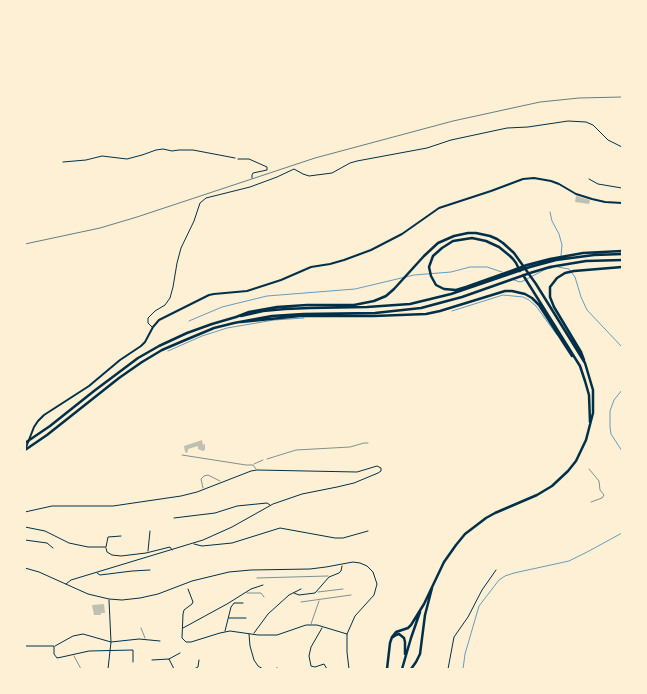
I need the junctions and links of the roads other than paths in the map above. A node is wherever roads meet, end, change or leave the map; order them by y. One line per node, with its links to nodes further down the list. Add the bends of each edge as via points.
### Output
1 (622, 146): 13 (street, via 608,140 593,125 574,120 507,128 356,161 332,173 309,176 294,169 209,197 201,201 181,248 171,296 148,318)
2 (63, 162): 3 (street, via 102,156 127,159 163,149 193,150 253,160 267,167 268,170 252,174)
3 (252, 178)
4 (589, 179): 5 (street)
5 (622, 188)
6 (622, 203): 13 (street, via 592,199 551,181 527,179 444,206 406,232 344,260 311,267 247,291 209,295 163,318)
7 (622, 253): 10 (highway, via 548,262)
8 (622, 260): 12 (highway, via 586,260 559,265 421,308 375,313 287,314)
9 (622, 267): 14 (highway, via 562,274 549,292 552,304)
10 (460, 290): 11 (highway, via 403,305 285,309); 15 (highway, via 444,289 434,282 429,270 431,259 442,248 458,240 486,240 499,246 516,263)
11 (236, 317): 14 (highway, via 277,307 363,304 378,300 394,289 438,243 461,234 483,234 503,243 520,260); 17 (highway, via 180,336 138,358)
12 (237, 322): 15 (highway, via 300,316 426,314 505,291 516,291 539,305); 18 (highway, via 193,336 142,362)
13 (153, 328): 18 (street, via 141,346 41,418)
14 (585, 364): 16 (highway, via 594,398)
15 (580, 366): 16 (highway, via 590,402)
16 (590, 426): 45 (highway, via 585,444 572,466 552,486 495,513 465,534 450,552)
17 (25, 444)
18 (25, 450)
19 (182, 455): 21 (lane)
20 (263, 460): 21 (lane)
21 (253, 464): 22 (lane)
22 (257, 470): 23 (street); 25 (street, via 358,472 377,466 381,468 378,473 354,482)
23 (221, 482): 24 (street); 24 (lane, via 204,476 201,479)
24 (203, 490): 26 (street, via 113,506 47,507)
25 (270, 505): 27 (street, via 237,506 215,513); 33 (street)
26 (25, 512)
27 (174, 518)
28 (25, 527): 34 (street, via 45,531 69,543)
29 (150, 531): 37 (street)
30 (368, 531): 33 (street, via 335,538 280,528 232,543)
31 (121, 536): 34 (street, via 108,537)
32 (25, 540): 35 (street, via 47,543)
33 (193, 544): 36 (street)
34 (106, 547): 37 (street, via 109,554 115,556)
35 (53, 548)
36 (172, 550): 37 (street, via 170,547); 42 (street)
37 (148, 552)
38 (342, 565): 43 (street, via 341,571); 56 (street, via 229,572 148,596); 70 (street, via 356,562 367,566 377,584 374,595 355,616)
39 (25, 568): 46 (street)
40 (150, 570): 42 (street)
41 (496, 570): 95 (street, via 454,637)
42 (97, 573): 46 (street)
43 (329, 577): 44 (lane); 52 (street)
44 (257, 578)
45 (435, 580): 60 (highway); 94 (highway, via 425,615 420,654)
46 (66, 584): 56 (street)
47 (263, 585): 51 (street)
48 (188, 589): 66 (street, via 193,602 184,612)
49 (301, 589): 53 (street)
50 (342, 589): 52 (lane)
51 (245, 592): 55 (lane, via 260,593); 66 (street)
52 (317, 592): 53 (street)
53 (294, 593): 69 (street, via 266,616)
54 (351, 595): 57 (lane)
55 (264, 597)
56 (109, 599): 74 (street)
57 (320, 600): 58 (lane); 63 (lane)
58 (301, 602)
59 (243, 603): 61 (street, via 233,604)
60 (424, 604): 72 (highway, via 411,625 396,632); 77 (highway)
61 (228, 618): 62 (street); 67 (street)
62 (246, 618)
63 (311, 625): 64 (street); 69 (street, via 277,635)
64 (322, 627): 70 (street); 90 (street, via 309,656 313,667 324,664)
65 (141, 628): 71 (lane)
66 (182, 628): 67 (street, via 183,640 188,642)
67 (225, 631): 68 (street)
68 (249, 633): 69 (street); 89 (street, via 254,660)
69 (254, 634)
70 (347, 634): 91 (street)
71 (145, 640): 73 (street); 74 (street)
72 (391, 640): 77 (highway, via 400,635); 92 (highway)
73 (160, 641)
74 (111, 642): 76 (street, via 82,634); 78 (street)
75 (25, 646): 76 (street)
76 (54, 646): 80 (street, via 57,658)
77 (406, 648): 93 (highway)
78 (110, 650): 80 (street); 84 (street, via 133,650); 86 (street)
79 (180, 653): 81 (street)
80 (73, 654): 85 (lane)
81 (169, 659): 82 (street); 87 (street)
82 (152, 660)
83 (199, 660): 88 (street, via 198,667)
84 (133, 662)
85 (81, 669)
86 (108, 669)
87 (174, 669)
88 (194, 669)
89 (262, 669)
90 (326, 669)
91 (349, 669)
92 (387, 669)
93 (402, 669)
94 (410, 669)
95 (448, 669)

